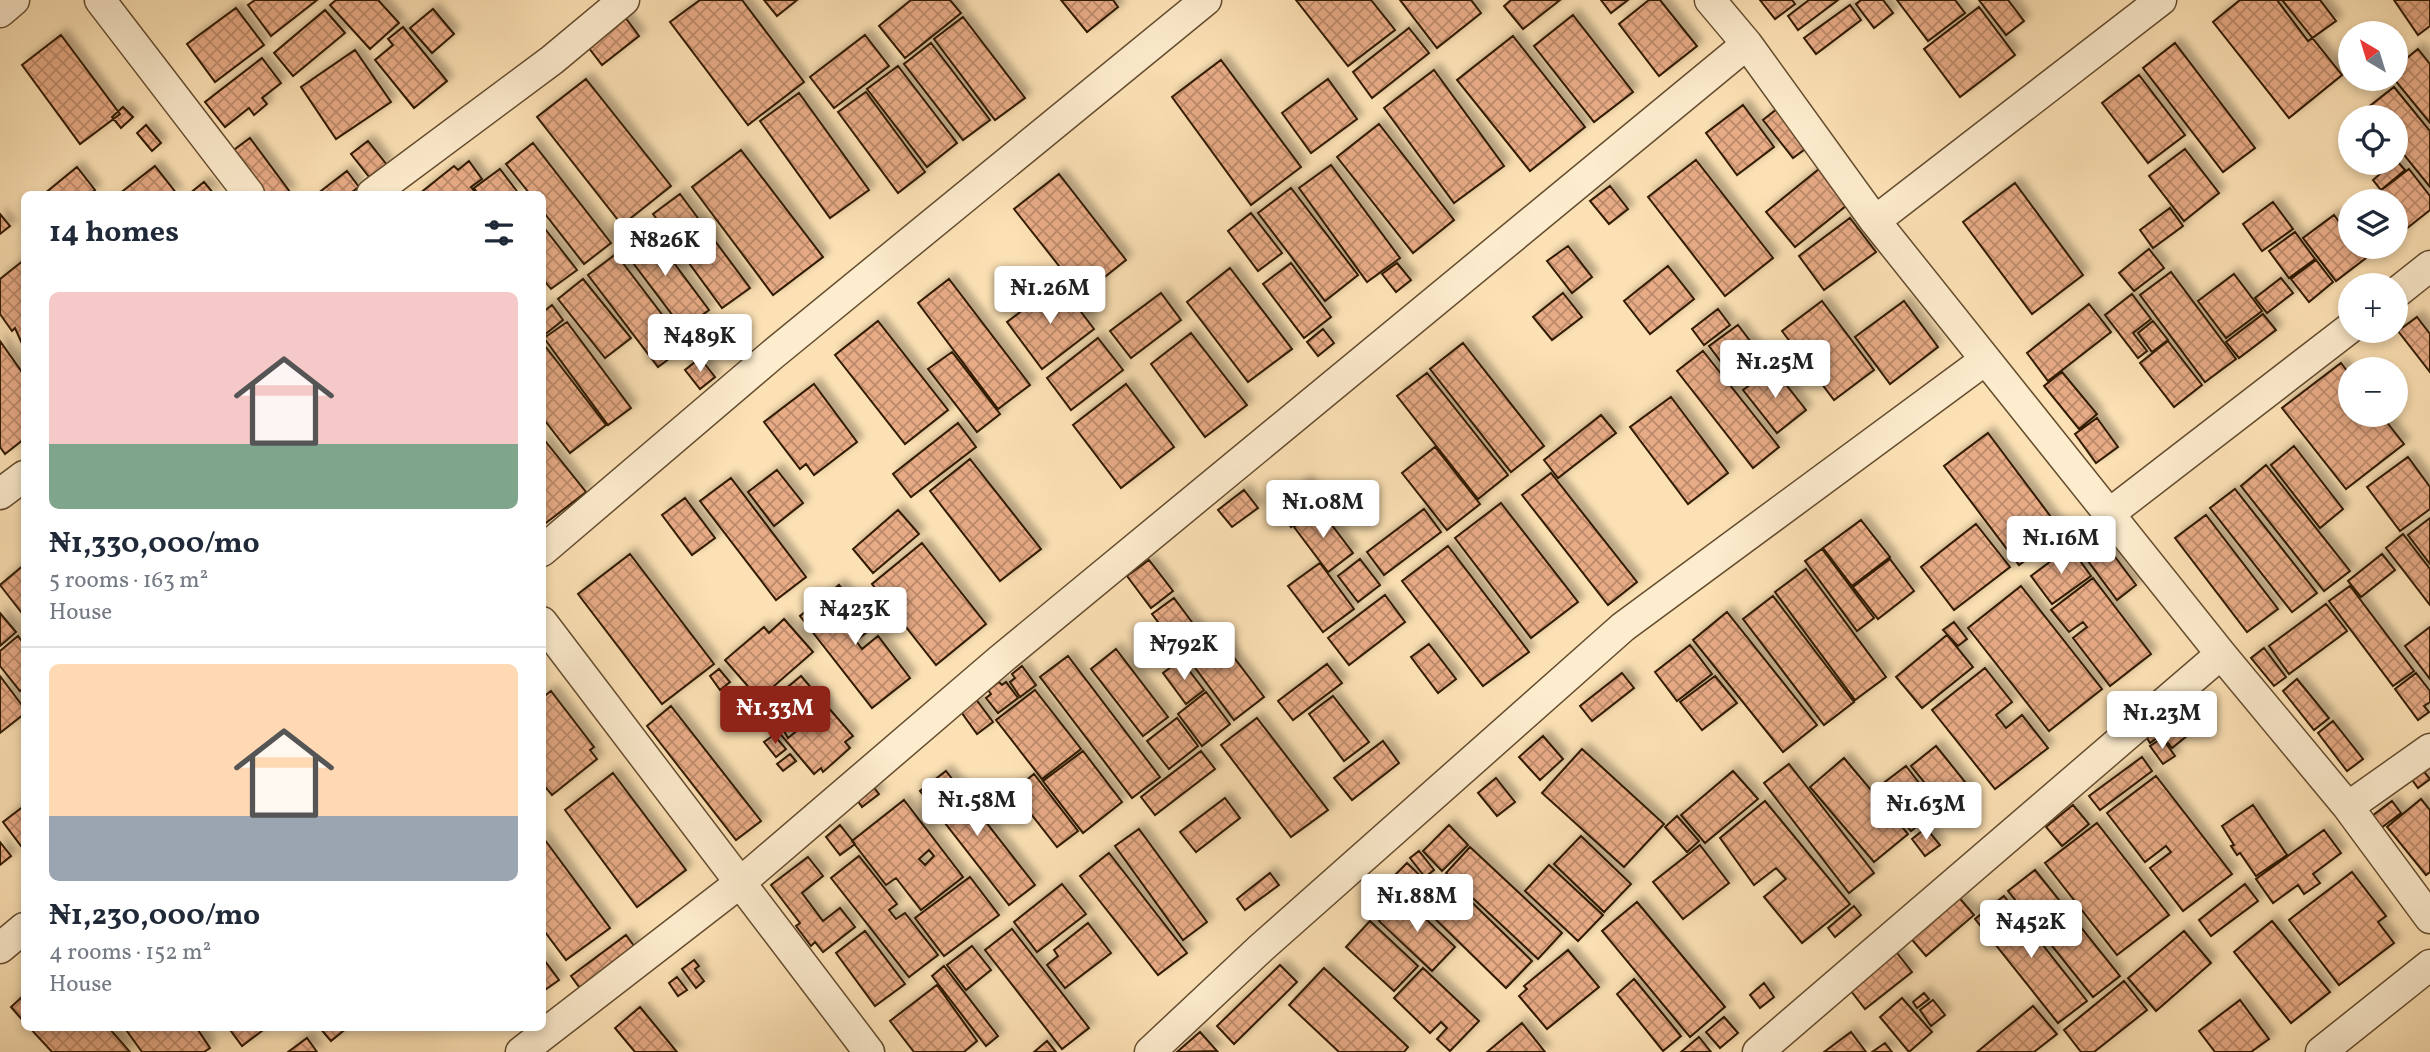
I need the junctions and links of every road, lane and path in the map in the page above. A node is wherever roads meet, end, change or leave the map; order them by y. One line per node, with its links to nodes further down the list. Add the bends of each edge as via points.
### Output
1 (14, 0): 7 (street)
2 (100, 0): 9 (street)
3 (624, 0): 10 (street, via 552,60)
4 (1206, 0): 19 (street, via 772,355)
5 (1710, 0): 8 (street)
6 (2161, 0): 11 (street)
7 (0, 12)
8 (1747, 44): 11 (street); 24 (street, via 1000,660)
9 (247, 191)
10 (376, 191)
11 (1875, 221): 15 (street)
12 (2430, 266): 13 (street)
13 (2408, 283)
14 (2338, 337): 18 (street)
15 (1985, 360): 18 (street); 31 (street, via 1623,626)
16 (21, 478): 17 (street)
17 (0, 494)
18 (2109, 514): 21 (street)
19 (546, 548)
20 (546, 627): 24 (street)
21 (2221, 654): 23 (street); 32 (street)
22 (2430, 749): 23 (street)
23 (2348, 807): 25 (street)
24 (741, 882): 29 (street); 30 (street)
25 (2430, 918)
26 (21, 930): 27 (street)
27 (0, 948)
28 (2430, 965): 33 (street)
29 (521, 1052)
30 (869, 1052)
31 (1150, 1052)
32 (1758, 1052)
33 (2320, 1052)

